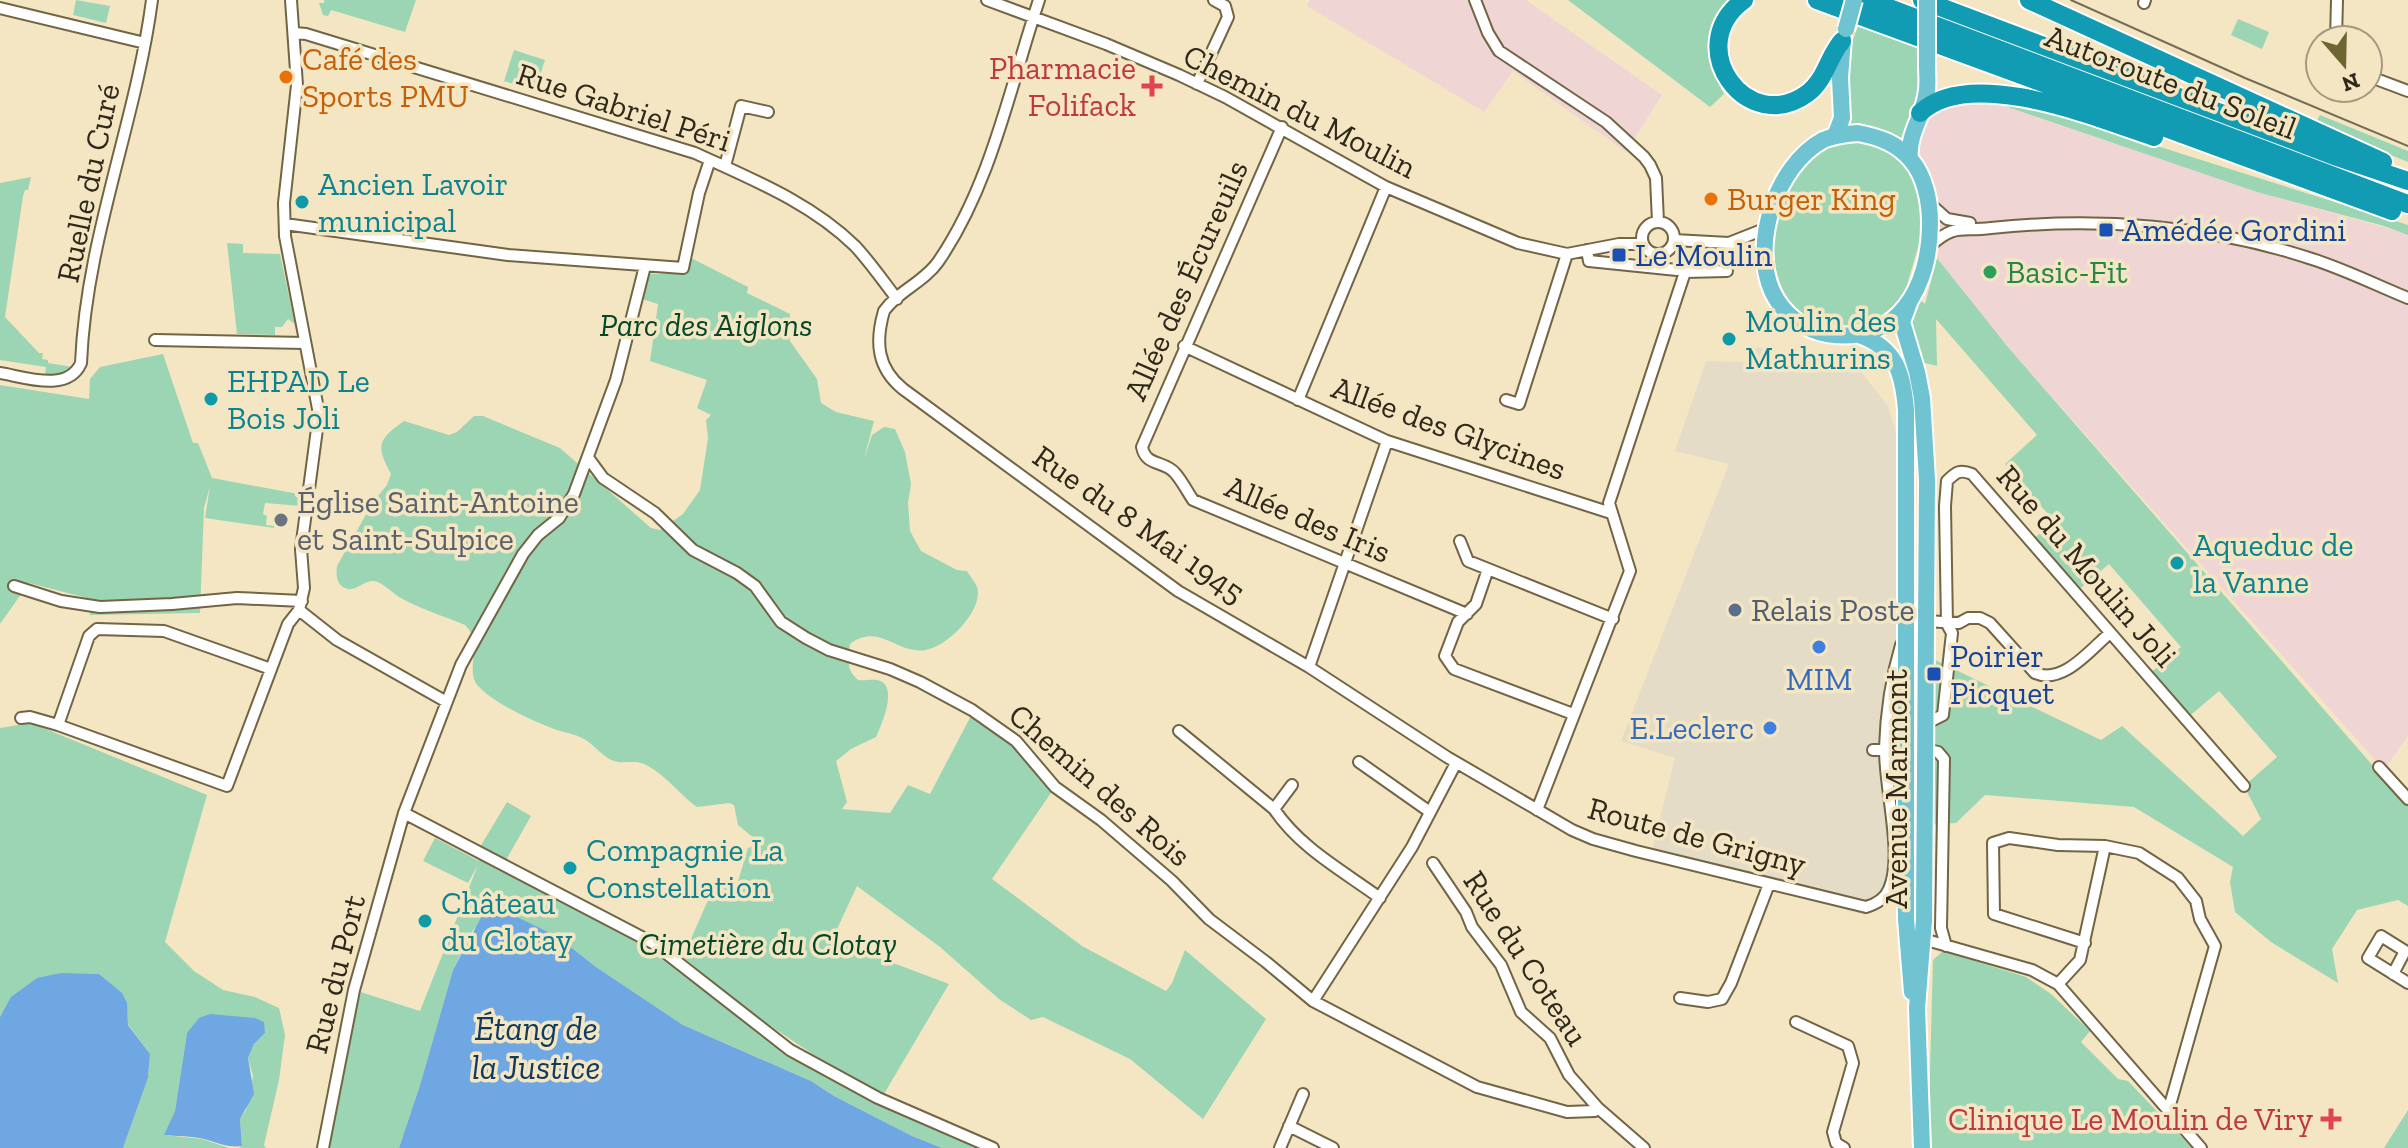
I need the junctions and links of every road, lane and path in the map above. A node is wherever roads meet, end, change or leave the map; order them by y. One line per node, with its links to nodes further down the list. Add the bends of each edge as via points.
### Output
1 (152, 0): 19 (street, Ruelle du Curé)
2 (291, 0): 17 (street)
3 (987, 0): 15 (street, Chemin du Moulin)
4 (1039, 0): 15 (street)
5 (1214, 0): 21 (street, via 1225,6 1228,17)
6 (1475, 0): 35 (street, via 1499,51 1606,122 1650,165 1656,178)
7 (1744, 0): 18 (highway, via 1724,22 1718,50 1728,81 1753,100 1779,104 1804,95 1819,82)
8 (1817, 0): 34 (highway)
9 (1854, 0): 18 (main road, bridge)
10 (1868, 0): 34 (highway, Autoroute du Soleil)
11 (1924, 0): 24 (main road, bridge, via 1927,92); 31 (highway, Autoroute du Soleil)
12 (2029, 0): 30 (highway)
13 (2337, 0): 16 (street)
14 (0, 8): 19 (street)
15 (1033, 19): 21 (street, Chemin du Moulin); 50 (street, via 969,207 936,265)
16 (2336, 24)
17 (295, 33): 28 (street, Rue Gabriel Péri); 36 (street, via 297,85)
18 (1844, 35): 26 (main road, via 1842,118)
19 (145, 43): 56 (street, Ruelle du Curé, via 101,223 81,363 73,375 59,381)
20 (2384, 82): 22 (street)
21 (1197, 84): 25 (street, Chemin du Moulin)
22 (2408, 91)
23 (768, 112): 29 (street, via 741,106)
24 (1920, 113): 27 (main road); 34 (highway, via 1935,101 1959,95 2029,98 2259,173)
25 (1282, 127): 32 (street, Chemin du Moulin); 55 (street, Allée des Écureuils)
26 (1835, 136): 27 (main road, via 1879,137); 38 (main road, via 1813,147 1791,171)
27 (1910, 159): 33 (main road)
28 (710, 160): 29 (street, Rue Gabriel Péri); 46 (street, via 683,268)
29 (725, 166): 50 (street, Rue Gabriel Péri, via 837,231)
30 (2408, 172)
31 (2408, 181)
32 (1386, 187): 44 (street, Chemin du Moulin, via 1480,228); 59 (street)
33 (1928, 202): 37 (street, via 1952,221); 42 (main road)
34 (2403, 211)
35 (1658, 222): 39 (street, via 1671,229); 41 (street, via 1644,229)
36 (285, 224): 46 (street, via 508,255); 54 (street)
37 (2008, 225): 42 (street, via 1952,229); 49 (street, via 2154,227 2246,242 2312,259)
38 (1767, 228): 40 (street); 45 (main road)
39 (1674, 240): 40 (street); 41 (street, via 1660,255 1649,253)
40 (1729, 243): 45 (street)
41 (1642, 244): 43 (street)
42 (1930, 246): 51 (main road)
43 (1587, 250): 44 (street); 47 (street, via 1589,261)
44 (1567, 254): 60 (street, via 1519,404)
45 (1764, 264): 52 (main road, via 1777,300 1799,323 1822,333)
46 (645, 266): 63 (street, Rue du Port)
47 (1681, 271): 48 (street); 64 (street, via 1609,503)
48 (1727, 271)
49 (2408, 298)
50 (897, 299): 76 (street, Rue du 8 Mai 1945, via 884,311 880,343 882,365 894,382 1178,591)
51 (1909, 303): 52 (main road, via 1886,324); 58 (main road, Avenue Marmont, via 1902,322)
52 (1859, 335): 57 (main road, Avenue Marmont, via 1888,351)
53 (155, 340): 54 (street)
54 (305, 343): 69 (street, via 319,414 301,549)
55 (1184, 346): 59 (street, Allée des Glycines); 62 (street, Allée des Écureuils, via 1142,447)
56 (0, 373)
57 (1904, 390): 74 (main road, Avenue Marmont); 81 (main road, Avenue Marmont, via 1913,435)
58 (1922, 398): 72 (main road, Avenue Marmont); 81 (main road, Avenue Marmont)
59 (1298, 400): 61 (street, Allée des Glycines)
60 (1506, 400)
61 (1387, 441): 64 (street, Allée des Glycines); 66 (street)
62 (1144, 455): 66 (street, Allée des Iris, via 1173,470 1193,500)
63 (589, 459): 78 (street, Rue du Port, via 559,518 538,535 504,585); 110 (street, Chemin des Rois, via 603,478 655,513 693,550 755,586 793,630 829,650 920,682 1016,741 1055,787)
64 (1611, 513): 71 (street, via 1630,571)
65 (1460, 541): 67 (street, via 1468,561)
66 (1346, 563): 70 (street, Allée des Iris); 76 (street)
67 (1488, 569): 70 (street); 71 (street)
68 (14, 586): 69 (street, via 100,607 237,598)
69 (300, 605): 77 (street); 78 (street, via 337,640)
70 (1467, 614): 79 (street, via 1458,622 1445,656 1454,669)
71 (1613, 619): 79 (street)
72 (1926, 621): 73 (street); 81 (main road, Avenue Marmont)
73 (1947, 624): 75 (street, via 1980,618 1990,623 2043,677 2064,671); 75 (street, Rue du Moulin Joli, via 1947,481 1963,470 1972,474); 81 (street, via 1952,633 1943,715)
74 (1907, 625): 81 (main road, Avenue Marmont); 82 (street, via 1894,667)
75 (2110, 633): 92 (street, Rue du Moulin Joli)
76 (1309, 667): 88 (street, Rue du 8 Mai 1945)
77 (271, 669): 83 (street, via 164,631 97,629 89,636); 83 (street, via 227,786)
78 (445, 701): 97 (street, Rue du Port)
79 (1573, 714): 95 (street)
80 (21, 718): 83 (street)
81 (1915, 719): 82 (street); 86 (main road, Avenue Marmont)
82 (1887, 722): 85 (street)
83 (58, 725)
84 (1179, 731): 94 (street)
85 (1879, 750): 86 (street); 100 (street, Route de Grigny, via 1893,822 1889,891 1866,907)
86 (1915, 755): 102 (main road, Avenue Marmont); 104 (street, via 1938,752 1944,759 1941,928); 108 (main road, Avenue Marmont, via 1916,971)
87 (1359, 762): 96 (street)
88 (1456, 763): 90 (street, Rue du 8 Mai 1945); 96 (street)
89 (2379, 767): 93 (street)
90 (1479, 777): 95 (street, Route de Grigny)
91 (1292, 785): 94 (street)
92 (2244, 786)
93 (2408, 799)
94 (1274, 809): 101 (street, via 1295,837)
95 (1537, 810): 100 (street, Route de Grigny, via 1593,839)
96 (1430, 812): 101 (street)
97 (404, 813): 117 (street, Rue du Port, via 354,990); 118 (street, via 653,943 790,1050 878,1098)
98 (2105, 846): 103 (street); 103 (street, via 2009,838 1993,843 1994,914); 115 (street, via 2139,853 2178,878 2196,901 2215,946)
99 (1433, 863): 114 (street, Rue du Coteau, via 1501,965 1521,1012 1550,1038 1569,1075)
100 (1769, 884): 109 (street, via 1722,999)
101 (1380, 898): 110 (street)
102 (1916, 937): 104 (street); 108 (main road, Avenue Marmont); 111 (main road, Avenue Marmont, via 1911,988)
103 (2085, 943): 107 (street, via 2080,960)
104 (1946, 946): 107 (street, via 2032,970)
105 (2393, 974): 106 (street)
106 (2408, 983)
107 (2058, 984): 115 (street)
108 (1921, 988): 111 (main road, Avenue Marmont)
109 (1680, 998)
110 (1313, 1001): 114 (street, Chemin des Rois, via 1477,1087 1567,1112)
111 (1917, 1008): 123 (main road, Avenue Marmont)
112 (1796, 1022): 122 (street, via 1848,1046 1852,1055 1833,1132)
113 (1303, 1094): 116 (street)
114 (1598, 1108): 121 (street, Rue du Coteau)
115 (2168, 1112): 124 (street)
116 (1289, 1126): 119 (street); 120 (street)
117 (323, 1148)
118 (993, 1148)
119 (1280, 1148)
120 (1333, 1148)
121 (1644, 1148)
122 (1844, 1148)
123 (1922, 1148)
124 (2201, 1148)

